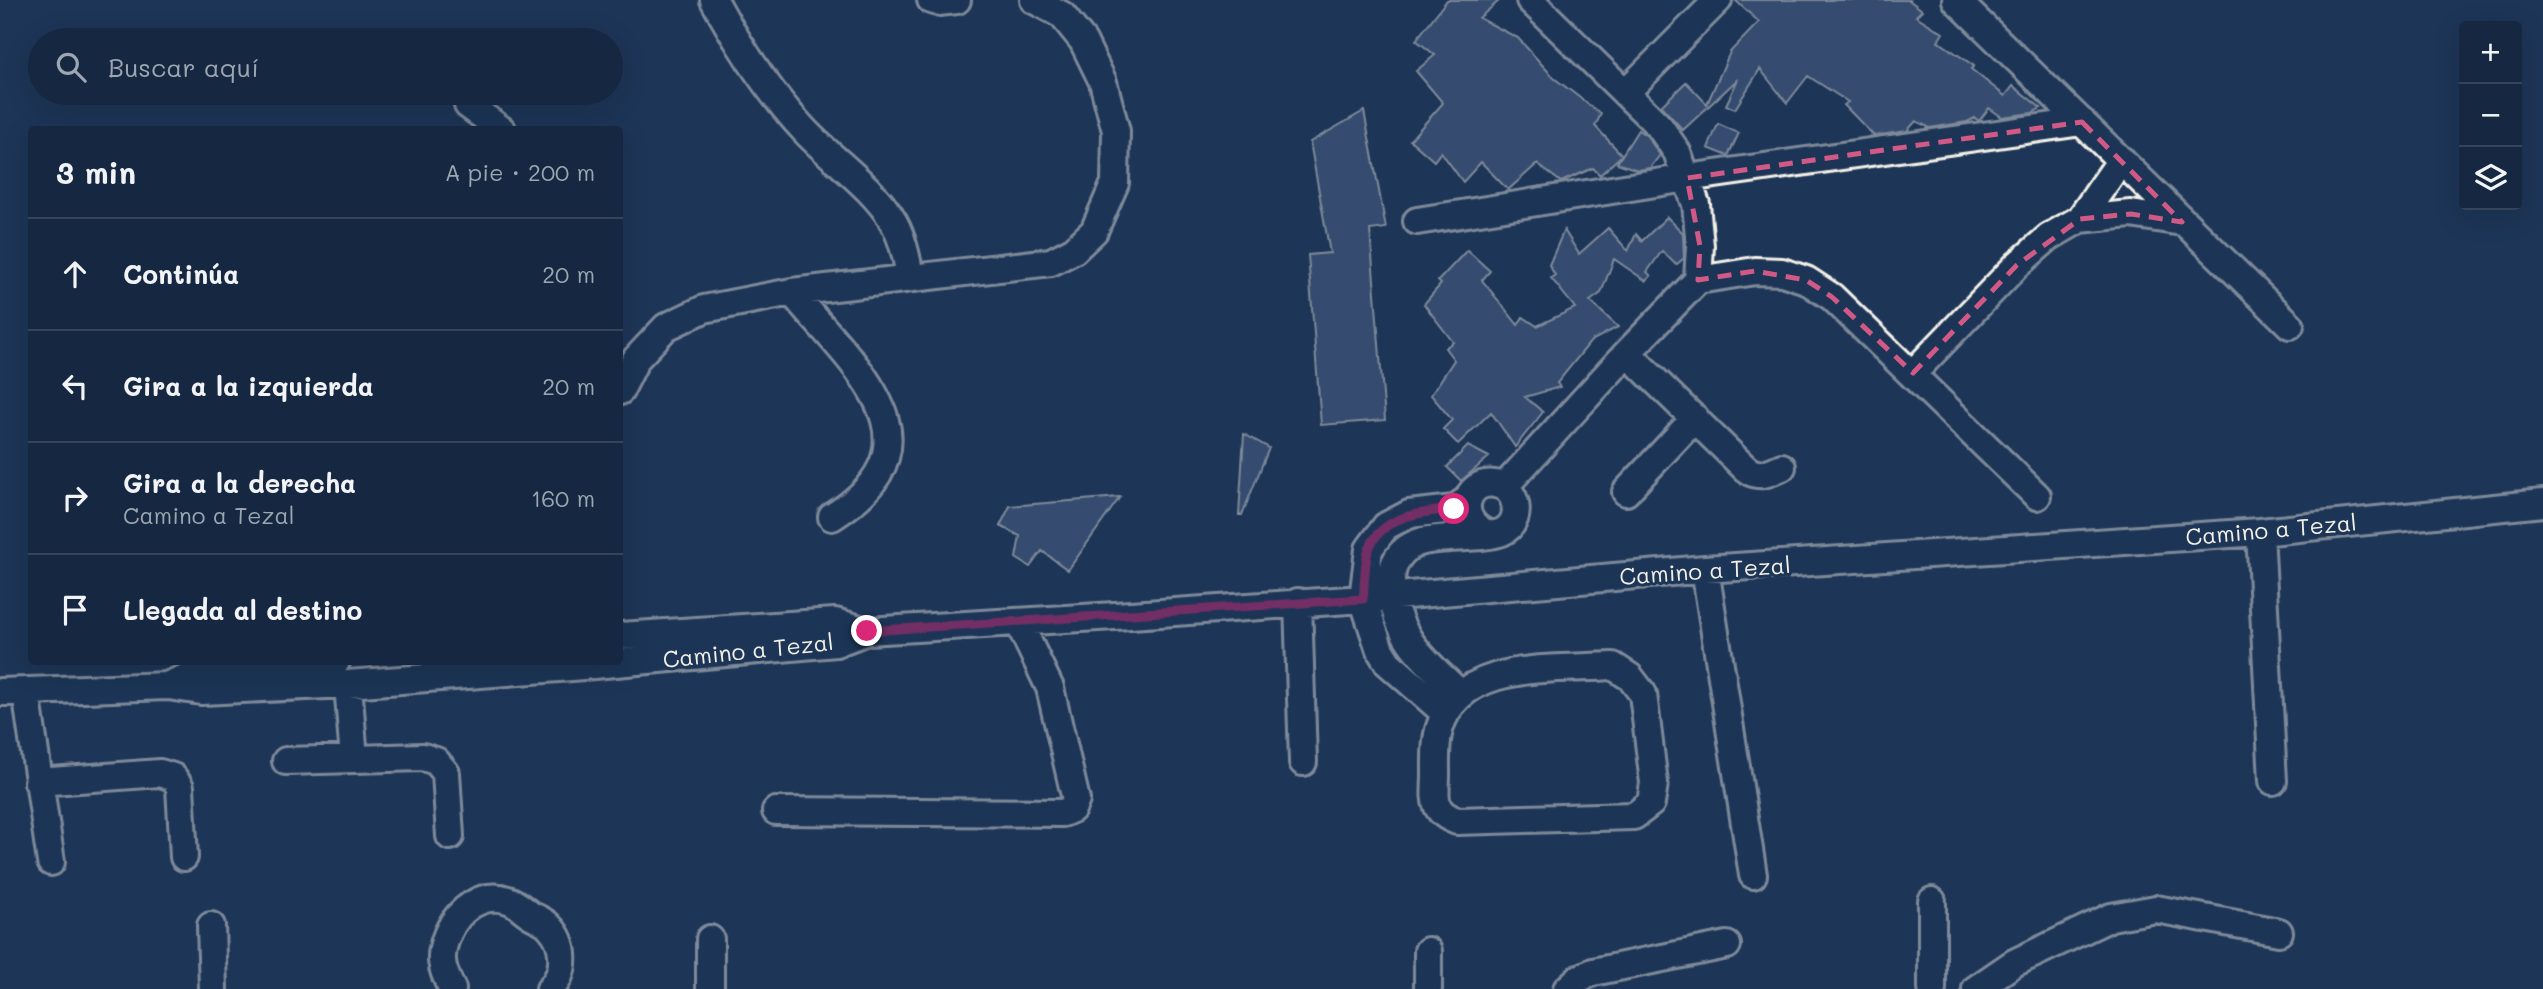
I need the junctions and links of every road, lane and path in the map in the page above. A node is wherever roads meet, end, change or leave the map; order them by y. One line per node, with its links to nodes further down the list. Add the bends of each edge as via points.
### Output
1 (714, 0): 18 (street, via 762,80 893,220)
2 (932, 0): 3 (street)
3 (957, 0)
4 (1034, 0): 8 (street)
5 (1530, 0): 9 (street)
6 (1718, 0): 9 (street)
7 (1956, 0): 11 (street)
8 (1070, 7): 18 (street, via 1102,82 1116,131 1115,183 1094,230 1074,250 1051,262)
9 (1625, 93): 14 (street, via 1660,126)
10 (468, 105): 12 (street)
11 (2082, 122): 13 (street); 14 (street)
12 (497, 126)
13 (2121, 160): 15 (street); 17 (street)
14 (1687, 177): 16 (street); 19 (street, via 1696,204)
15 (2080, 219): 17 (street, via 2131,214); 23 (street, via 2049,237 2017,265)
16 (1417, 221)
17 (2182, 222): 21 (street)
18 (910, 277): 20 (street)
19 (1698, 279): 22 (street); 23 (street, via 1755,271 1782,272 1805,280 1832,297)
20 (792, 292): 24 (street, via 704,309 666,327 636,359); 32 (street, via 859,371 880,404 889,431 883,464 868,490)
21 (2290, 325)
22 (1627, 353): 25 (street); 27 (street)
23 (1913, 373): 29 (street)
24 (623, 385)
25 (1695, 418): 26 (street, via 1753,474 1762,476); 28 (street)
26 (1782, 467)
27 (1504, 487): 30 (street, via 1483,485); 34 (street, via 1514,497 1513,523 1502,532)
28 (1626, 492)
29 (2037, 496)
30 (1468, 499): 34 (street, via 1470,522); 37 (street, via 1454,509 1409,514 1386,526 1369,549)
31 (2543, 503): 33 (street, Camino a Tezal)
32 (832, 517)
33 (2260, 532): 35 (street, Camino a Tezal); 50 (street)
34 (1489, 534): 36 (street, via 1420,542 1405,550 1393,564)
35 (1705, 569): 36 (street, Camino a Tezal); 56 (street)
36 (1391, 596): 37 (street, Camino a Tezal); 46 (street, via 1402,628)
37 (1363, 599): 38 (street, Camino a Tezal); 46 (street, via 1388,663)
38 (1298, 602): 39 (street, Camino a Tezal); 49 (street)
39 (1019, 623): 40 (street, Camino a Tezal); 52 (street, via 1054,700 1076,800 1072,809 1063,813)
40 (867, 631): 41 (street, Camino a Tezal, via 835,622); 42 (street, Camino a Tezal, via 836,643)
41 (623, 636)
42 (623, 660)
43 (546, 665): 44 (street, Camino a Tezal)
44 (342, 673): 45 (street, Camino a Tezal, via 201,691 167,686); 47 (street)
45 (13, 692): 51 (street)
46 (1452, 704): 46 (street, via 1438,730 1436,747 1436,806 1444,816 1457,821 1634,816 1651,803 1654,783 1643,694 1630,677 1613,666 1493,676 1468,687)
47 (355, 759): 48 (street); 53 (street, via 423,757 436,761 446,773)
48 (286, 761)
49 (1303, 762)
50 (2273, 781)
51 (37, 782): 54 (street, via 160,773 173,777 180,787); 55 (street)
52 (776, 811)
53 (450, 836)
54 (184, 857)
55 (51, 862)
56 (1753, 875)
57 (1932, 901): 69 (street)
58 (211, 926): 63 (street)
59 (2279, 932): 70 (street, via 2156,909 2111,917 2014,963)
60 (710, 939): 66 (street)
61 (1727, 946): 68 (street, via 1593,972)
62 (1428, 951): 67 (street)
63 (213, 989)
64 (452, 989): 65 (street, via 442,971 443,946 454,921 474,902 493,897 510,900 549,925 561,945 562,965)
65 (550, 989)
66 (710, 989)
67 (1428, 989)
68 (1566, 989)
69 (1932, 989)
70 (1976, 989)

